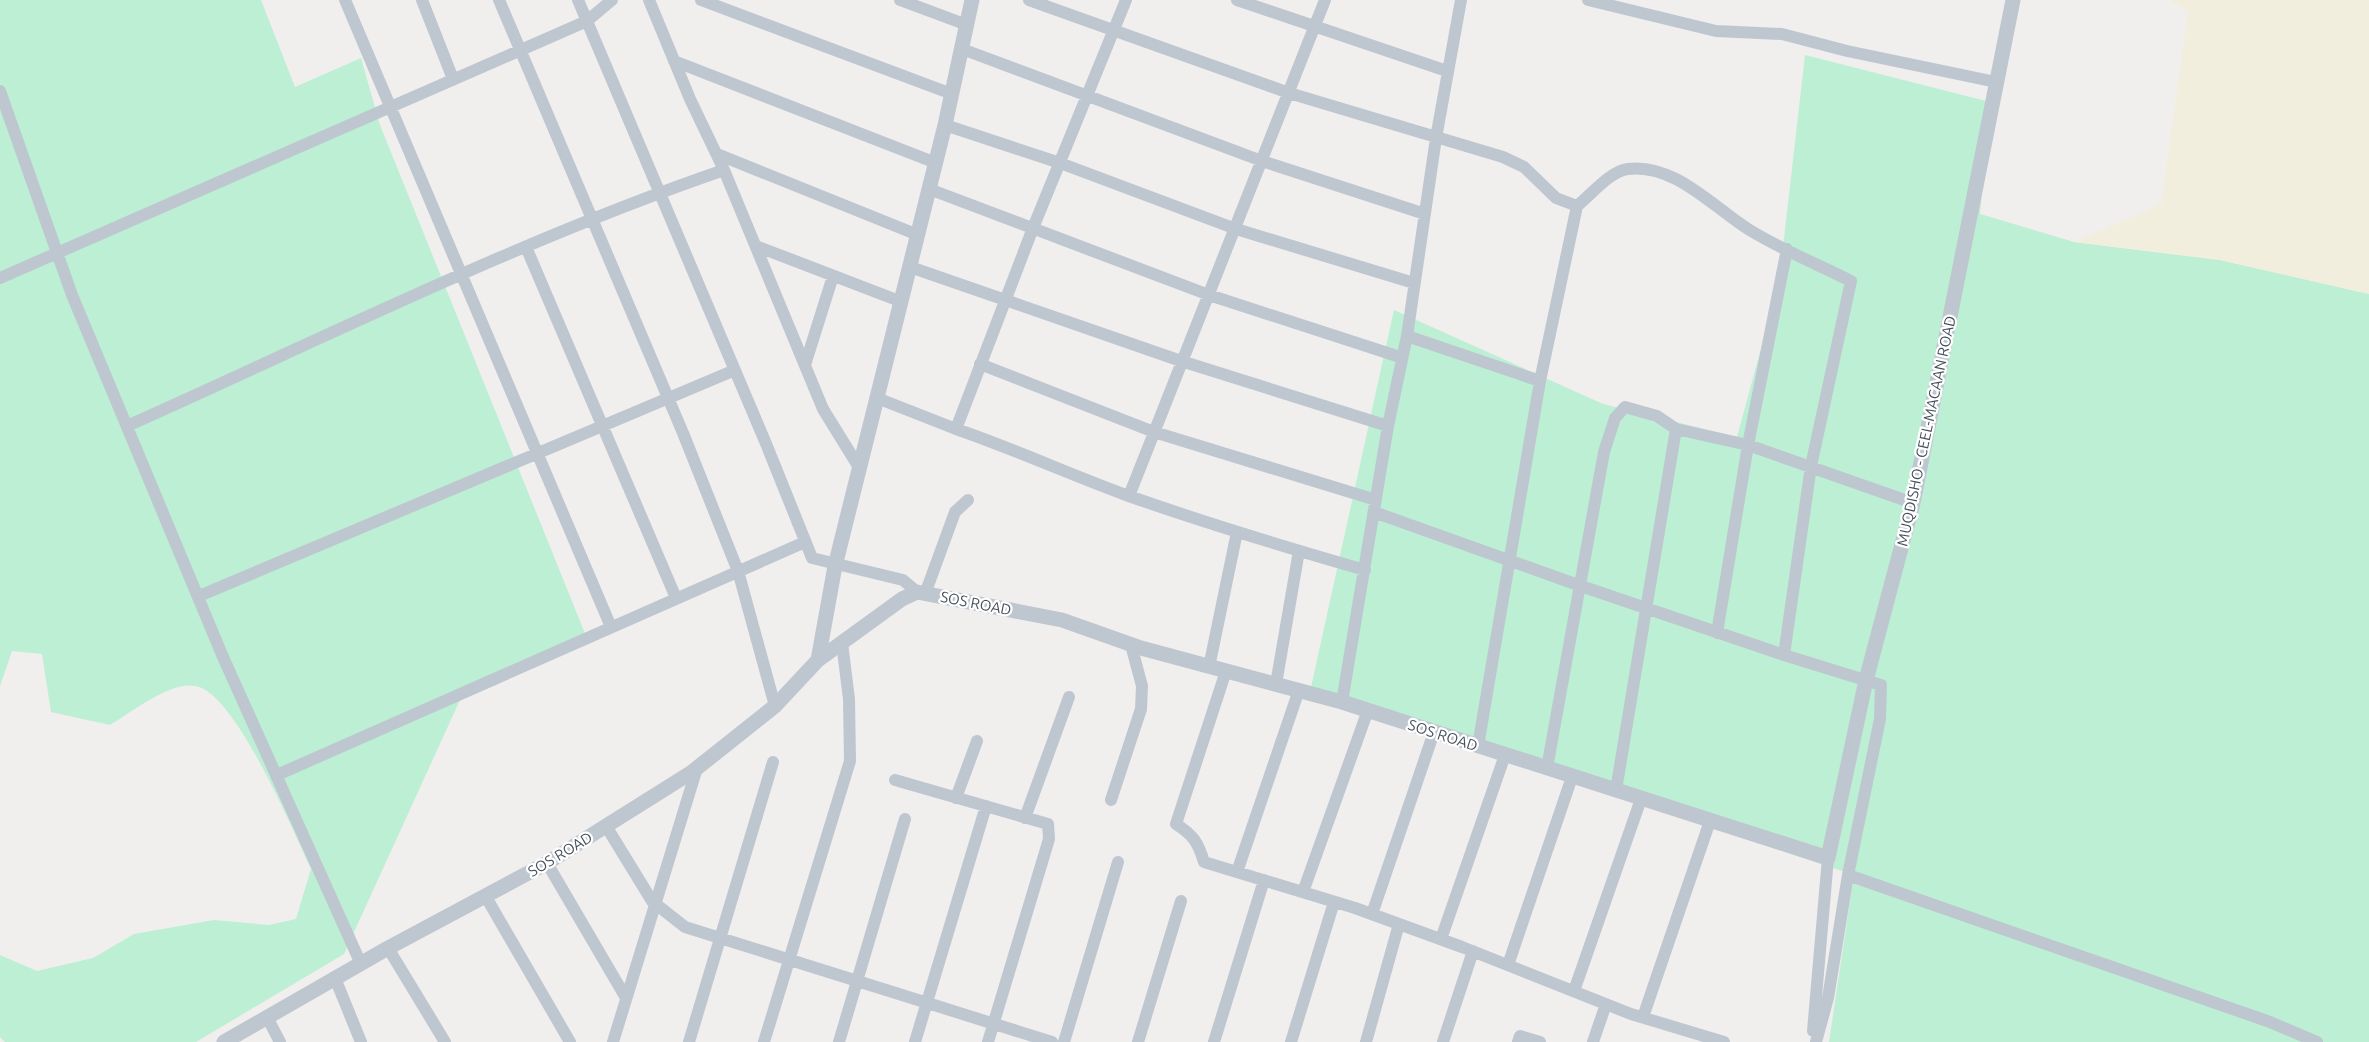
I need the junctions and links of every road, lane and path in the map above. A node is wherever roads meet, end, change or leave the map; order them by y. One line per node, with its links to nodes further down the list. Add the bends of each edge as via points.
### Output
1 (345, 0): 32 (street)
2 (422, 0): 26 (street)
3 (499, 0): 22 (street)
4 (578, 0): 18 (street)
5 (612, 0): 18 (street)
6 (649, 0): 24 (street)
7 (701, 0): 30 (street)
8 (900, 0): 19 (street)
9 (972, 0): 19 (street)
10 (1029, 0): 21 (street)
11 (1126, 0): 21 (street)
12 (1236, 0): 20 (street)
13 (1325, 0): 20 (street)
14 (1461, 0): 25 (street)
15 (1588, 0): 17 (street)
16 (2013, 0): 27 (street, MUQDISHO - CEEL-MACAAN ROAD)
17 (1604, 3): 27 (street, via 1716,31 1782,34)
18 (587, 21): 22 (street); 41 (street)
19 (967, 25): 23 (street)
20 (1314, 27): 25 (street); 29 (street)
21 (1113, 30): 29 (street); 31 (street)
22 (520, 49): 26 (street); 44 (street)
23 (962, 49): 30 (street); 31 (street)
24 (674, 61): 35 (street); 38 (street)
25 (1447, 71): 34 (street)
26 (453, 79): 32 (street)
27 (1996, 82): 81 (street, MUQDISHO - CEEL-MACAAN ROAD)
28 (0, 91): 51 (street)
29 (1289, 93): 34 (street); 36 (street)
30 (952, 94): 33 (street)
31 (1088, 97): 36 (street); 37 (street)
32 (391, 106): 51 (street); 53 (street)
33 (945, 125): 37 (street); 38 (street)
34 (1436, 138): 42 (street, via 1524,167 1556,198); 43 (street)
35 (717, 154): 39 (street); 47 (street)
36 (1262, 161): 43 (street); 46 (street)
37 (1060, 163): 45 (street); 46 (street)
38 (936, 164): 40 (street)
39 (724, 170): 41 (street); 48 (street)
40 (929, 189): 45 (street); 47 (street)
41 (660, 192): 44 (street); 65 (street)
42 (1577, 206): 50 (street, via 1627,169 1656,171 1684,184 1749,230); 66 (street)
43 (1425, 214): 56 (street)
44 (591, 220): 49 (street); 67 (street)
45 (1033, 228): 57 (street); 58 (street)
46 (1236, 229): 56 (street); 57 (street)
47 (918, 235): 52 (street)
48 (756, 246): 54 (street); 63 (street)
49 (526, 247): 53 (street); 69 (street)
50 (1787, 249): 75 (street); 77 (street, via 1851,281)
51 (58, 253): 55 (street); 70 (street)
52 (910, 267): 58 (street); 59 (street)
53 (463, 275): 70 (street); 76 (street)
54 (833, 276): 59 (street); 63 (street)
55 (0, 278)
56 (1414, 284): 60 (street)
57 (1209, 296): 61 (street); 62 (street)
58 (1006, 300): 62 (street); 64 (street)
59 (902, 302): 68 (street)
60 (1407, 336): 61 (street); 66 (street)
61 (1400, 357): 71 (street)
62 (1181, 361): 71 (street); 74 (street)
63 (805, 364): 78 (street, via 823,409)
64 (980, 364): 72 (street); 74 (street)
65 (735, 370): 67 (street); 84 (street)
66 (1540, 381): 86 (street)
67 (668, 398): 69 (street); 89 (street)
68 (877, 399): 72 (street); 78 (street)
69 (603, 425): 76 (street); 93 (street)
70 (127, 426): 92 (street)
71 (1388, 426): 82 (street)
72 (956, 429): 79 (street, via 1014,448)
73 (1676, 429): 75 (street); 90 (street, via 1657,416 1625,407 1615,418 1604,452); 94 (street)
74 (1154, 432): 79 (street); 82 (street)
75 (1748, 446): 77 (street); 96 (street)
76 (538, 453): 92 (street); 95 (street)
77 (1811, 466): 81 (street); 99 (street)
78 (860, 469): 87 (street)
79 (1129, 496): 83 (street)
80 (968, 500): 91 (street, via 955,512)
81 (1913, 503): 103 (street, MUQDISHO - CEEL-MACAAN ROAD)
82 (1375, 506): 86 (street); 88 (street)
83 (1237, 532): 85 (street); 101 (street)
84 (805, 542): 87 (street, via 812,558); 89 (street)
85 (1299, 551): 88 (street); 104 (street)
86 (1512, 561): 90 (street); 112 (street)
87 (835, 566): 91 (street, via 903,580); 100 (street)
88 (1365, 570): 107 (street)
89 (738, 571): 93 (street); 108 (street)
90 (1578, 585): 94 (street); 116 (street)
91 (921, 593): 97 (street, SOS ROAD, via 902,599); 98 (street, SOS ROAD, via 1062,620)
92 (199, 596): 117 (street)
93 (676, 598): 95 (street)
94 (1647, 607): 96 (street); 120 (street)
95 (611, 627): 117 (street)
96 (1717, 633): 99 (street)
97 (842, 643): 100 (street, SOS ROAD); 146 (street, via 849,699 850,761)
98 (1131, 645): 101 (street, SOS ROAD); 123 (street, via 1142,686 1141,709)
99 (1785, 655): 103 (street)
100 (818, 660): 108 (street, SOS ROAD)
101 (1209, 667): 102 (street, SOS ROAD)
102 (1226, 671): 104 (street, SOS ROAD); 132 (street, via 1176,824 1192,834 1204,862)
103 (1866, 680): 129 (street, MUQDISHO - CEEL-MACAAN ROAD); 133 (street, via 1881,685 1880,719)
104 (1276, 684): 105 (street, SOS ROAD)
105 (1299, 690): 107 (street, SOS ROAD); 132 (street)
106 (1069, 697): 125 (street)
107 (1342, 702): 109 (street, SOS ROAD)
108 (775, 706): 115 (street, SOS ROAD)
109 (1368, 710): 110 (street, SOS ROAD); 135 (street)
110 (1434, 732): 112 (street, SOS ROAD); 140 (street)
111 (977, 741): 121 (street)
112 (1478, 746): 113 (street, SOS ROAD)
113 (1505, 755): 116 (street, SOS ROAD); 142 (street)
114 (773, 762): 143 (street)
115 (697, 768): 128 (street, SOS ROAD); 139 (street)
116 (1547, 768): 118 (street, SOS ROAD)
117 (277, 775): 147 (street)
118 (1572, 777): 120 (street, SOS ROAD); 148 (street)
119 (895, 780): 121 (street)
120 (1616, 790): 122 (street, SOS ROAD)
121 (956, 798): 124 (street)
122 (1641, 799): 127 (street, SOS ROAD); 151 (street)
123 (1111, 800)
124 (986, 806): 125 (street); 153 (street)
125 (1026, 818): 157 (street, via 1048,824 1049,839)
126 (906, 819): 150 (street)
127 (1710, 821): 129 (street, SOS ROAD); 156 (street)
128 (606, 826): 130 (street, SOS ROAD); 139 (street)
129 (1828, 858): 180 (street)
130 (546, 862): 136 (street, SOS ROAD); 152 (street)
131 (1118, 862): 170 (street)
132 (1237, 872): 134 (street)
133 (1848, 875): 180 (street, via 1828,998); 181 (street, via 2270,1022)
134 (1264, 880): 135 (street); 172 (street)
135 (1303, 892): 138 (street)
136 (486, 897): 144 (street, SOS ROAD); 162 (street)
137 (1181, 901): 171 (street)
138 (1334, 902): 140 (street); 173 (street)
139 (655, 904): 143 (street, via 685,927); 152 (street)
140 (1372, 914): 141 (street)
141 (1399, 924): 142 (street); 174 (street)
142 (1441, 939): 145 (street)
143 (721, 940): 146 (street); 164 (street)
144 (388, 948): 147 (street, SOS ROAD); 161 (street)
145 (1473, 951): 148 (street); 175 (street)
146 (789, 961): 150 (street); 165 (street)
147 (361, 964): 149 (street, SOS ROAD)
148 (1508, 965): 151 (street)
149 (335, 978): 155 (street, SOS ROAD); 160 (street)
150 (857, 982): 153 (street); 166 (street)
151 (1574, 991): 154 (street)
152 (626, 998): 163 (street)
153 (927, 1004): 157 (street); 167 (street)
154 (1606, 1004): 156 (street); 178 (street)
155 (267, 1017): 158 (street, SOS ROAD); 159 (street)
156 (1642, 1017): 179 (street)
157 (993, 1024): 168 (street); 169 (street)
158 (224, 1042)
159 (280, 1042)
160 (361, 1042)
161 (445, 1042)
162 (570, 1042)
163 (613, 1042)
164 (689, 1042)
165 (764, 1042)
166 (839, 1042)
167 (915, 1042)
168 (988, 1042)
169 (1052, 1042)
170 (1064, 1042)
171 (1138, 1042)
172 (1214, 1042)
173 (1291, 1042)
174 (1366, 1042)
175 (1443, 1042)
176 (1518, 1042): 177 (street, via 1520,1036)
177 (1540, 1042)
178 (1593, 1042)
179 (1724, 1042)
180 (1814, 1042)
181 (2317, 1042)

